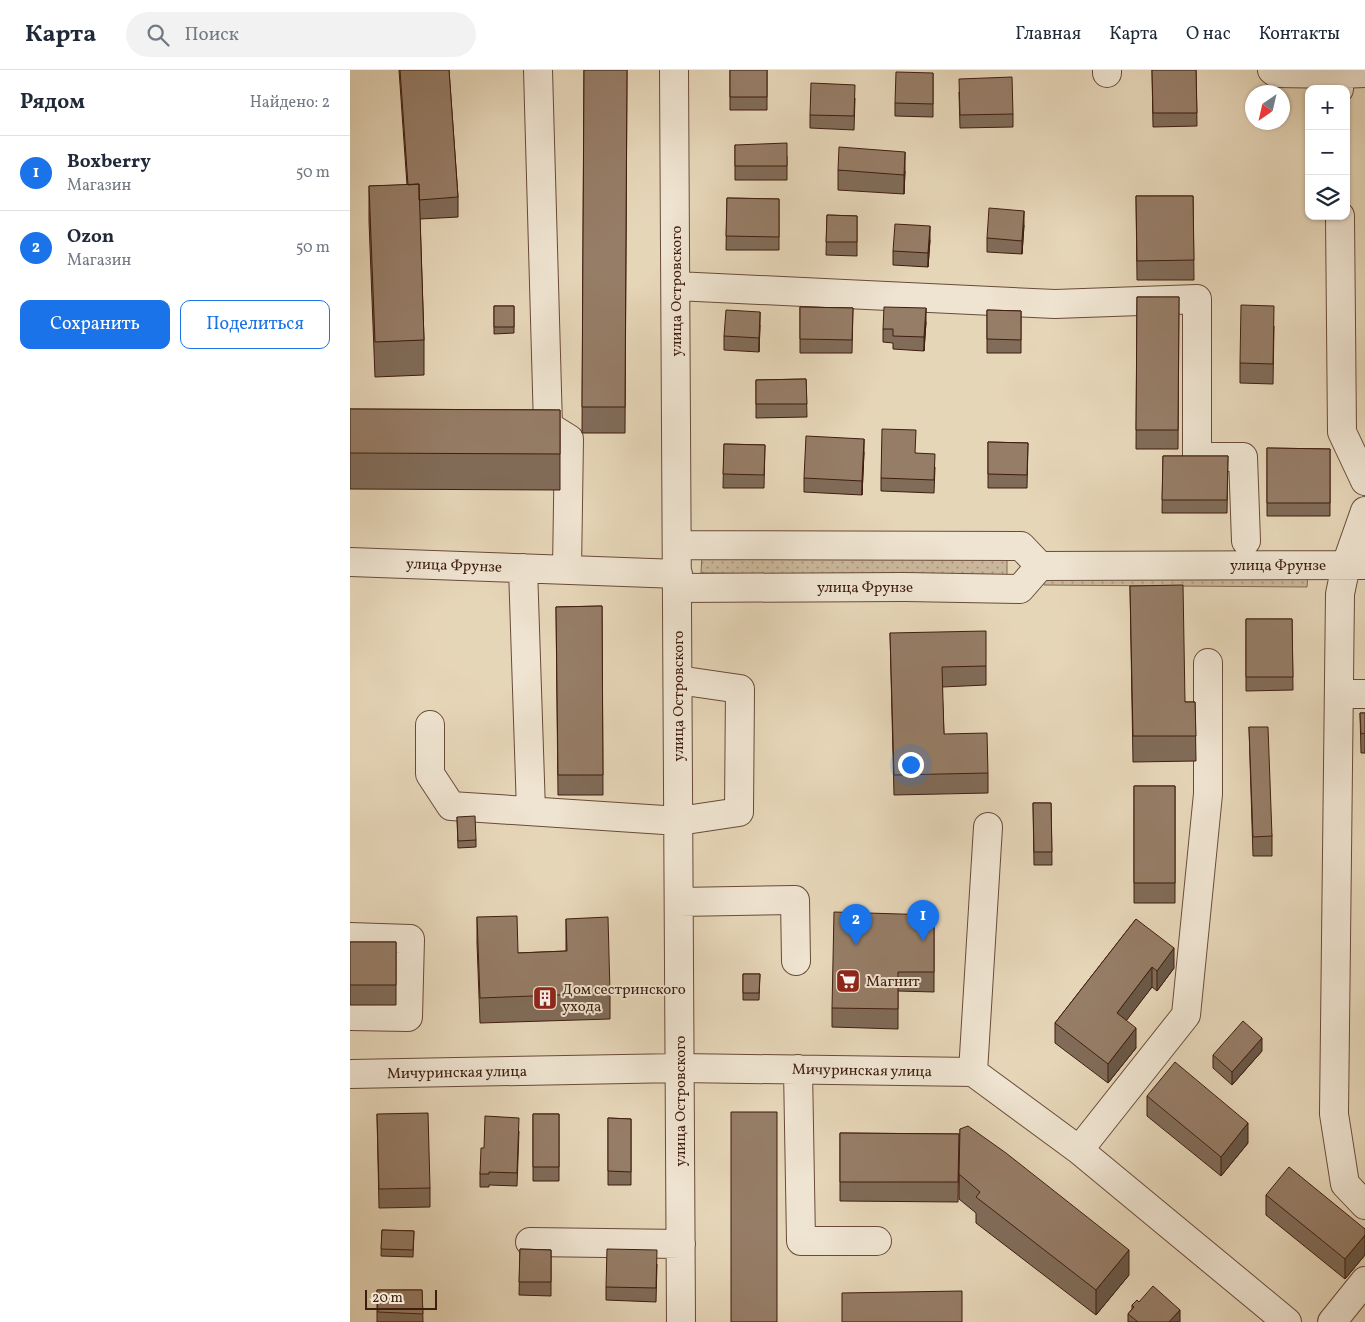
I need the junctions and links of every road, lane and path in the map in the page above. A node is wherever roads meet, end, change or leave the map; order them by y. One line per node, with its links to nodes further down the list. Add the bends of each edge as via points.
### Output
1 (538, 70): 15 (street, via 538,426 569,439)
2 (674, 70): 6 (street, улица Островского)
3 (1272, 70): 4 (street, via 1276,73)
4 (1346, 76)
5 (1340, 220): 7 (street, via 1342,432)
6 (676, 286): 9 (street, via 1055,304 1197,299 1197,457 1243,457); 10 (street, улица Островского)
7 (1365, 482)
8 (1365, 511): 12 (street)
9 (1246, 541)
10 (678, 545): 13 (street, via 1021,546); 16 (street, улица Островского)
11 (350, 562): 14 (street, улица Фрунзе)
12 (1356, 565): 13 (street, улица Фрунзе); 19 (street, via 1340,594)
13 (1040, 566): 16 (street, улица Фрунзе, via 1020,589)
14 (523, 568): 15 (street, улица Фрунзе); 21 (street)
15 (567, 570): 16 (street, улица Фрунзе)
16 (678, 581): 18 (street, улица Островского)
17 (1208, 663): 32 (street, via 1208,794 1186,1015)
18 (678, 680): 22 (street, улица Островского); 22 (street, via 740,689 739,812)
19 (1352, 694): 33 (street, via 1334,1114 1345,1184)
20 (430, 725): 21 (street, via 430,774 452,806)
21 (532, 811): 22 (street)
22 (679, 821): 24 (street, улица Островского)
23 (988, 827): 30 (street)
24 (679, 902): 26 (street, via 795,900); 28 (street, улица Островского)
25 (350, 937): 27 (street, via 410,939 408,1017)
26 (796, 961)
27 (350, 1016)
28 (680, 1068): 29 (street, Мичуринская улица); 31 (street, Мичуринская улица); 36 (street, улица Островского)
29 (798, 1069): 30 (street, Мичуринская улица); 34 (street, via 801,1241)
30 (973, 1072): 32 (street)
31 (350, 1074)
32 (1079, 1150): 39 (street)
33 (1365, 1205)
34 (877, 1241)
35 (530, 1242): 36 (street)
36 (681, 1244): 38 (street, улица Островского)
37 (1365, 1281): 40 (street)
38 (681, 1322)
39 (1287, 1322)
40 (1332, 1322)

